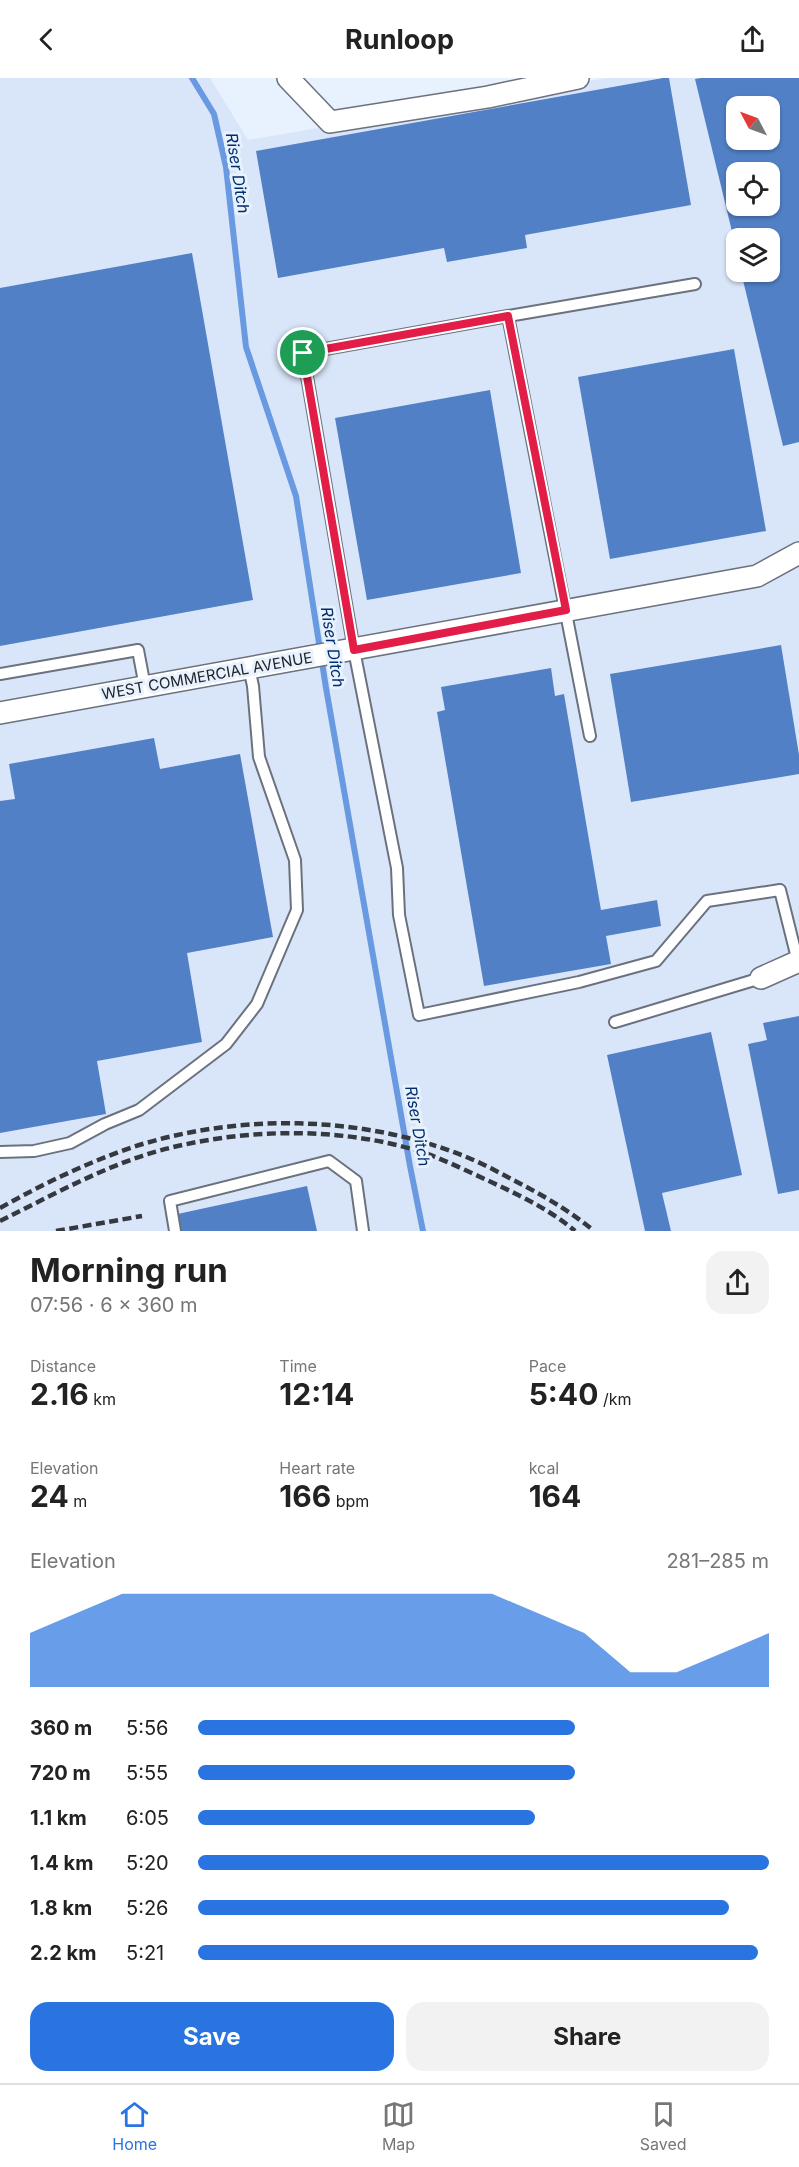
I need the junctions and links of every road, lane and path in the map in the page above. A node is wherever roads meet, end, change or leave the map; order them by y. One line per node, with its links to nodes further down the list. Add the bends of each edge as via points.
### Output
1 (288, 78): 3 (street, via 330,122)
2 (578, 78): 3 (street)
3 (484, 87)
4 (695, 284): 5 (lane)
5 (508, 316): 7 (lane); 8 (lane, via 303,353)
6 (799, 554): 7 (street, WEST COMMERCIAL AVENUE, via 757,576)
7 (566, 610): 8 (street, WEST COMMERCIAL AVENUE); 13 (lane)
8 (354, 650): 9 (street, WEST COMMERCIAL AVENUE); 14 (lane, via 397,868 399,915 419,1014 579,982 656,961 707,902 780,890)
9 (249, 668): 11 (street, WEST COMMERCIAL AVENUE); 17 (lane, via 259,757 296,860 297,910 257,1004 226,1044 138,1110 70,1143 34,1151)
10 (0, 674): 11 (lane, via 138,650)
11 (145, 687): 12 (street, WEST COMMERCIAL AVENUE)
12 (0, 713)
13 (590, 736)
14 (799, 962): 15 (street)
15 (761, 978): 16 (lane)
16 (615, 1022)
17 (0, 1152)
18 (175, 1231): 19 (lane, via 170,1201 329,1161 356,1181)
19 (363, 1231)

